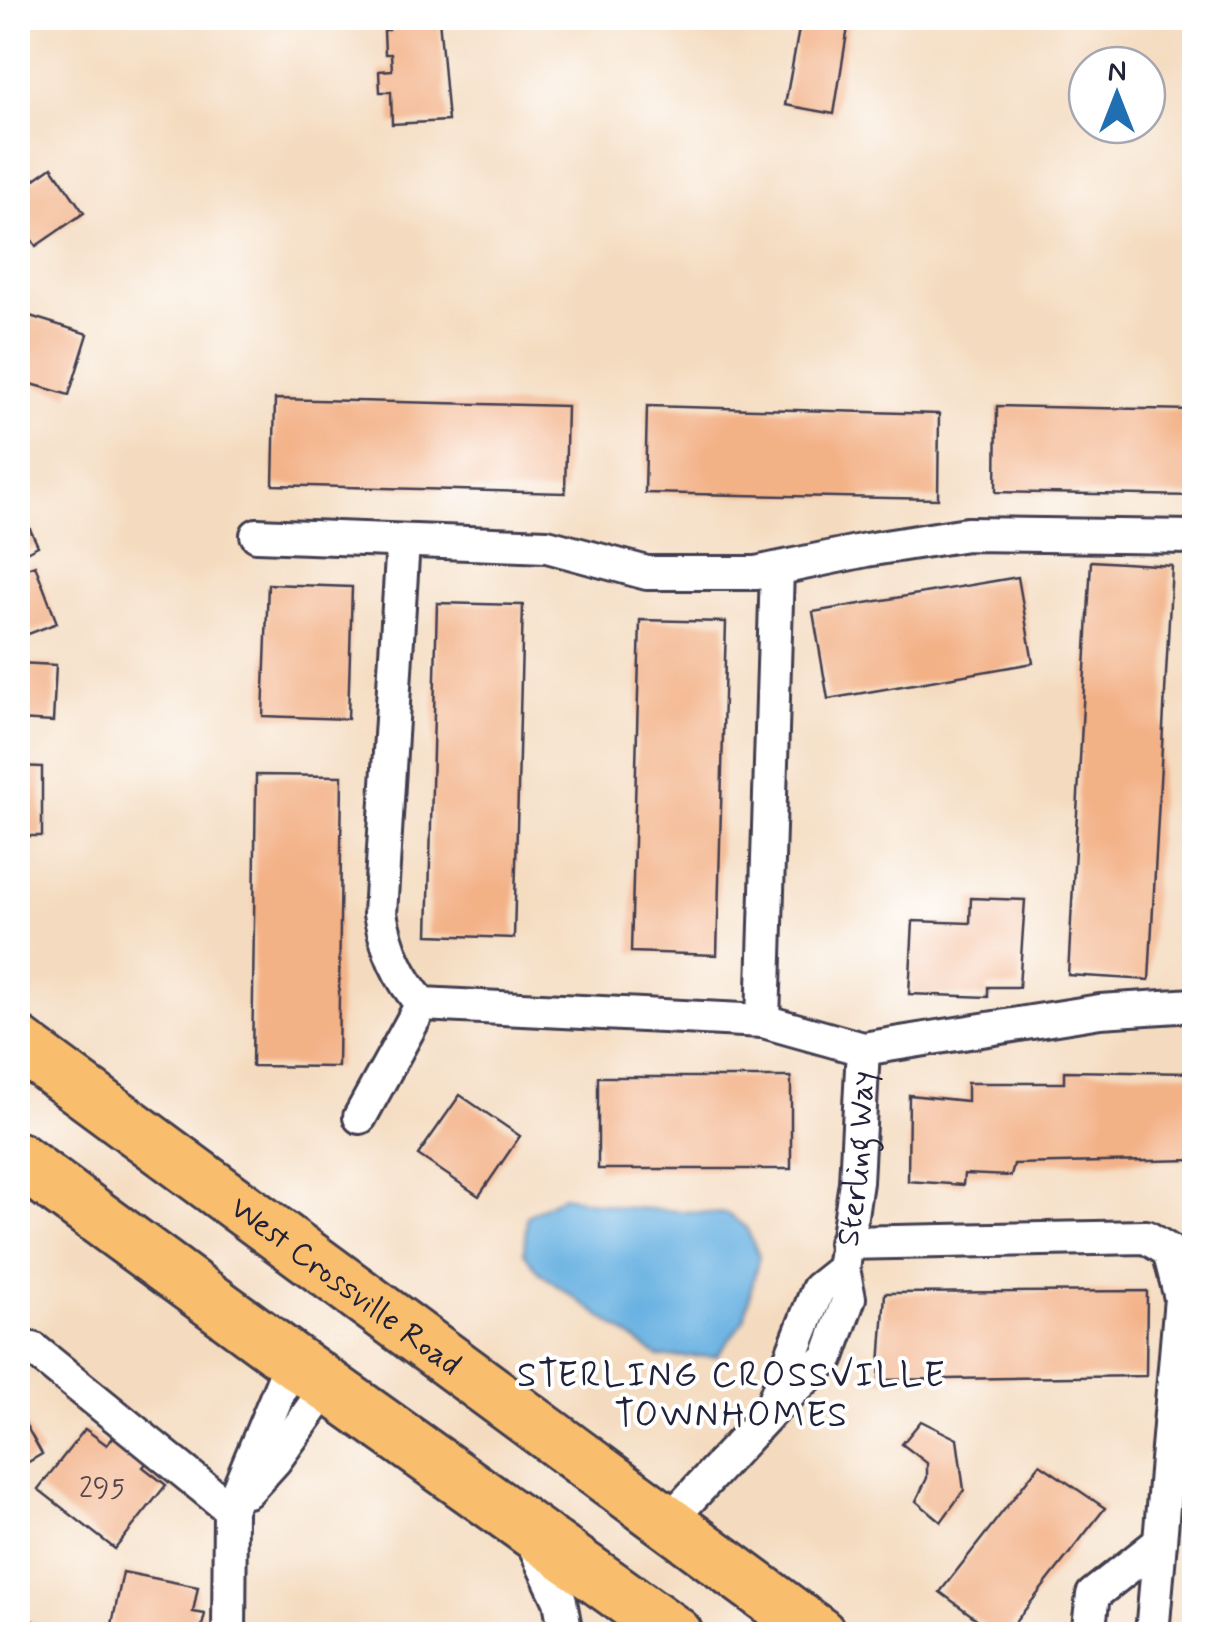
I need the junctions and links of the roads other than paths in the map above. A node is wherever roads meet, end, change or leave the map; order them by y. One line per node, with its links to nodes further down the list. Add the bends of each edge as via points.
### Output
1 (258, 535): 3 (street)
2 (1194, 537): 4 (street, via 968,534)
3 (404, 541): 4 (street, via 547,546 647,573); 5 (street, via 380,914 388,951)
4 (777, 568): 7 (street)
5 (422, 1004): 7 (street); 10 (street)
6 (1194, 1005): 9 (street, via 1100,1011)
7 (762, 1021): 9 (street)
8 (18, 1043): 16 (main road, West Crossville Road)
9 (863, 1049): 12 (street, Sterling Way, via 856,1182)
10 (360, 1117)
11 (18, 1159): 14 (main road)
12 (844, 1256): 16 (street, Sterling Way, via 849,1298 828,1357); 18 (street, via 1146,1237 1169,1250 1181,1298)
13 (18, 1349): 15 (street, via 33,1349)
14 (310, 1373): 15 (street); 15 (street, via 275,1460); 17 (main road)
15 (230, 1509): 19 (street)
16 (667, 1523): 22 (main road, West Crossville Road)
17 (524, 1524): 20 (street, via 560,1601); 21 (main road)
18 (1160, 1542): 23 (street, via 1093,1595); 24 (street)
19 (228, 1634)
20 (566, 1634)
21 (676, 1634)
22 (819, 1634)
23 (1088, 1634)
24 (1152, 1634)

